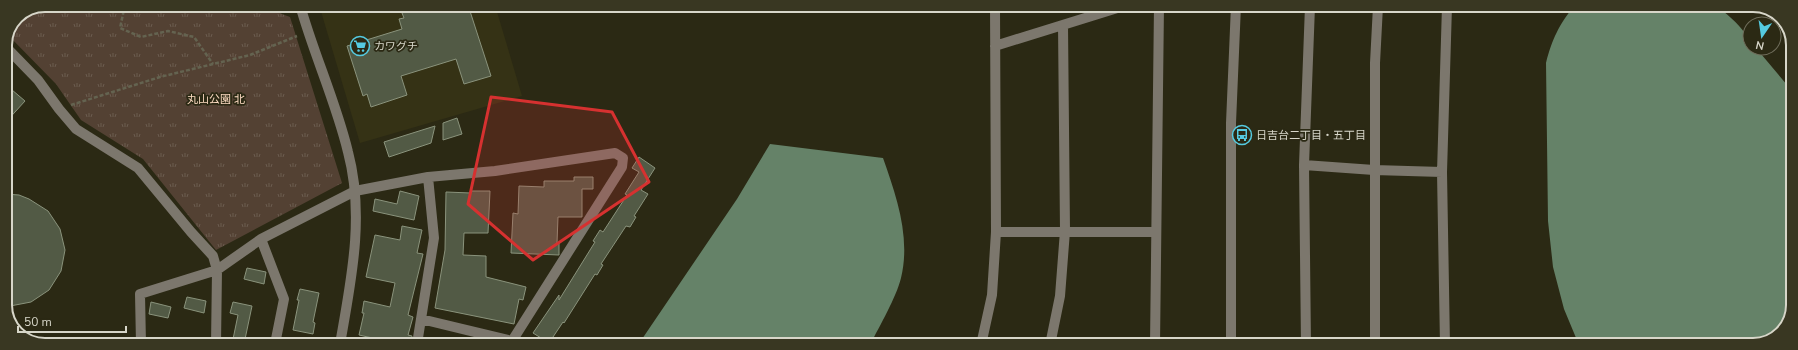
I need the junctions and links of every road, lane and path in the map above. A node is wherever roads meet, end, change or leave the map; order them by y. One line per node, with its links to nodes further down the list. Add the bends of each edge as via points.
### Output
1 (124, 12): 14 (path, via 120,28 141,37 168,31 194,37)
2 (302, 12): 11 (street)
3 (995, 12): 12 (street)
4 (1108, 12): 10 (street)
5 (1159, 12): 23 (street)
6 (1236, 12): 37 (street, via 1231,123)
7 (1310, 12): 16 (street)
8 (1378, 12): 17 (street)
9 (1447, 12): 18 (street)
10 (1063, 26): 12 (street); 21 (street)
11 (309, 31): 14 (path, via 250,54); 20 (street, via 349,153)
12 (995, 46): 22 (street)
13 (12, 53): 15 (street, via 38,80)
14 (213, 64): 15 (path, via 160,77)
15 (60, 109): 25 (street, via 76,128 138,168 213,256)
16 (1304, 166): 17 (street); 38 (street)
17 (1374, 170): 18 (street); 39 (street)
18 (1442, 172): 40 (street)
19 (428, 177): 20 (street); 26 (street, via 434,238); 33 (street, via 495,171 615,153 623,158 622,167)
20 (355, 191): 24 (street); 30 (street, via 356,238)
21 (1065, 231): 22 (street); 23 (street); 35 (street, via 1060,296)
22 (996, 232): 34 (street, via 992,295)
23 (1156, 232): 36 (street)
24 (261, 239): 25 (street); 29 (street, via 284,299)
25 (217, 270): 27 (street, via 140,294); 28 (street)
26 (421, 320): 31 (street); 32 (street)
27 (141, 338)
28 (216, 338)
29 (276, 338)
30 (341, 338)
31 (418, 338)
32 (499, 338)
33 (514, 338)
34 (983, 338)
35 (1051, 338)
36 (1155, 338)
37 (1231, 338)
38 (1306, 338)
39 (1375, 338)
40 (1445, 338)

